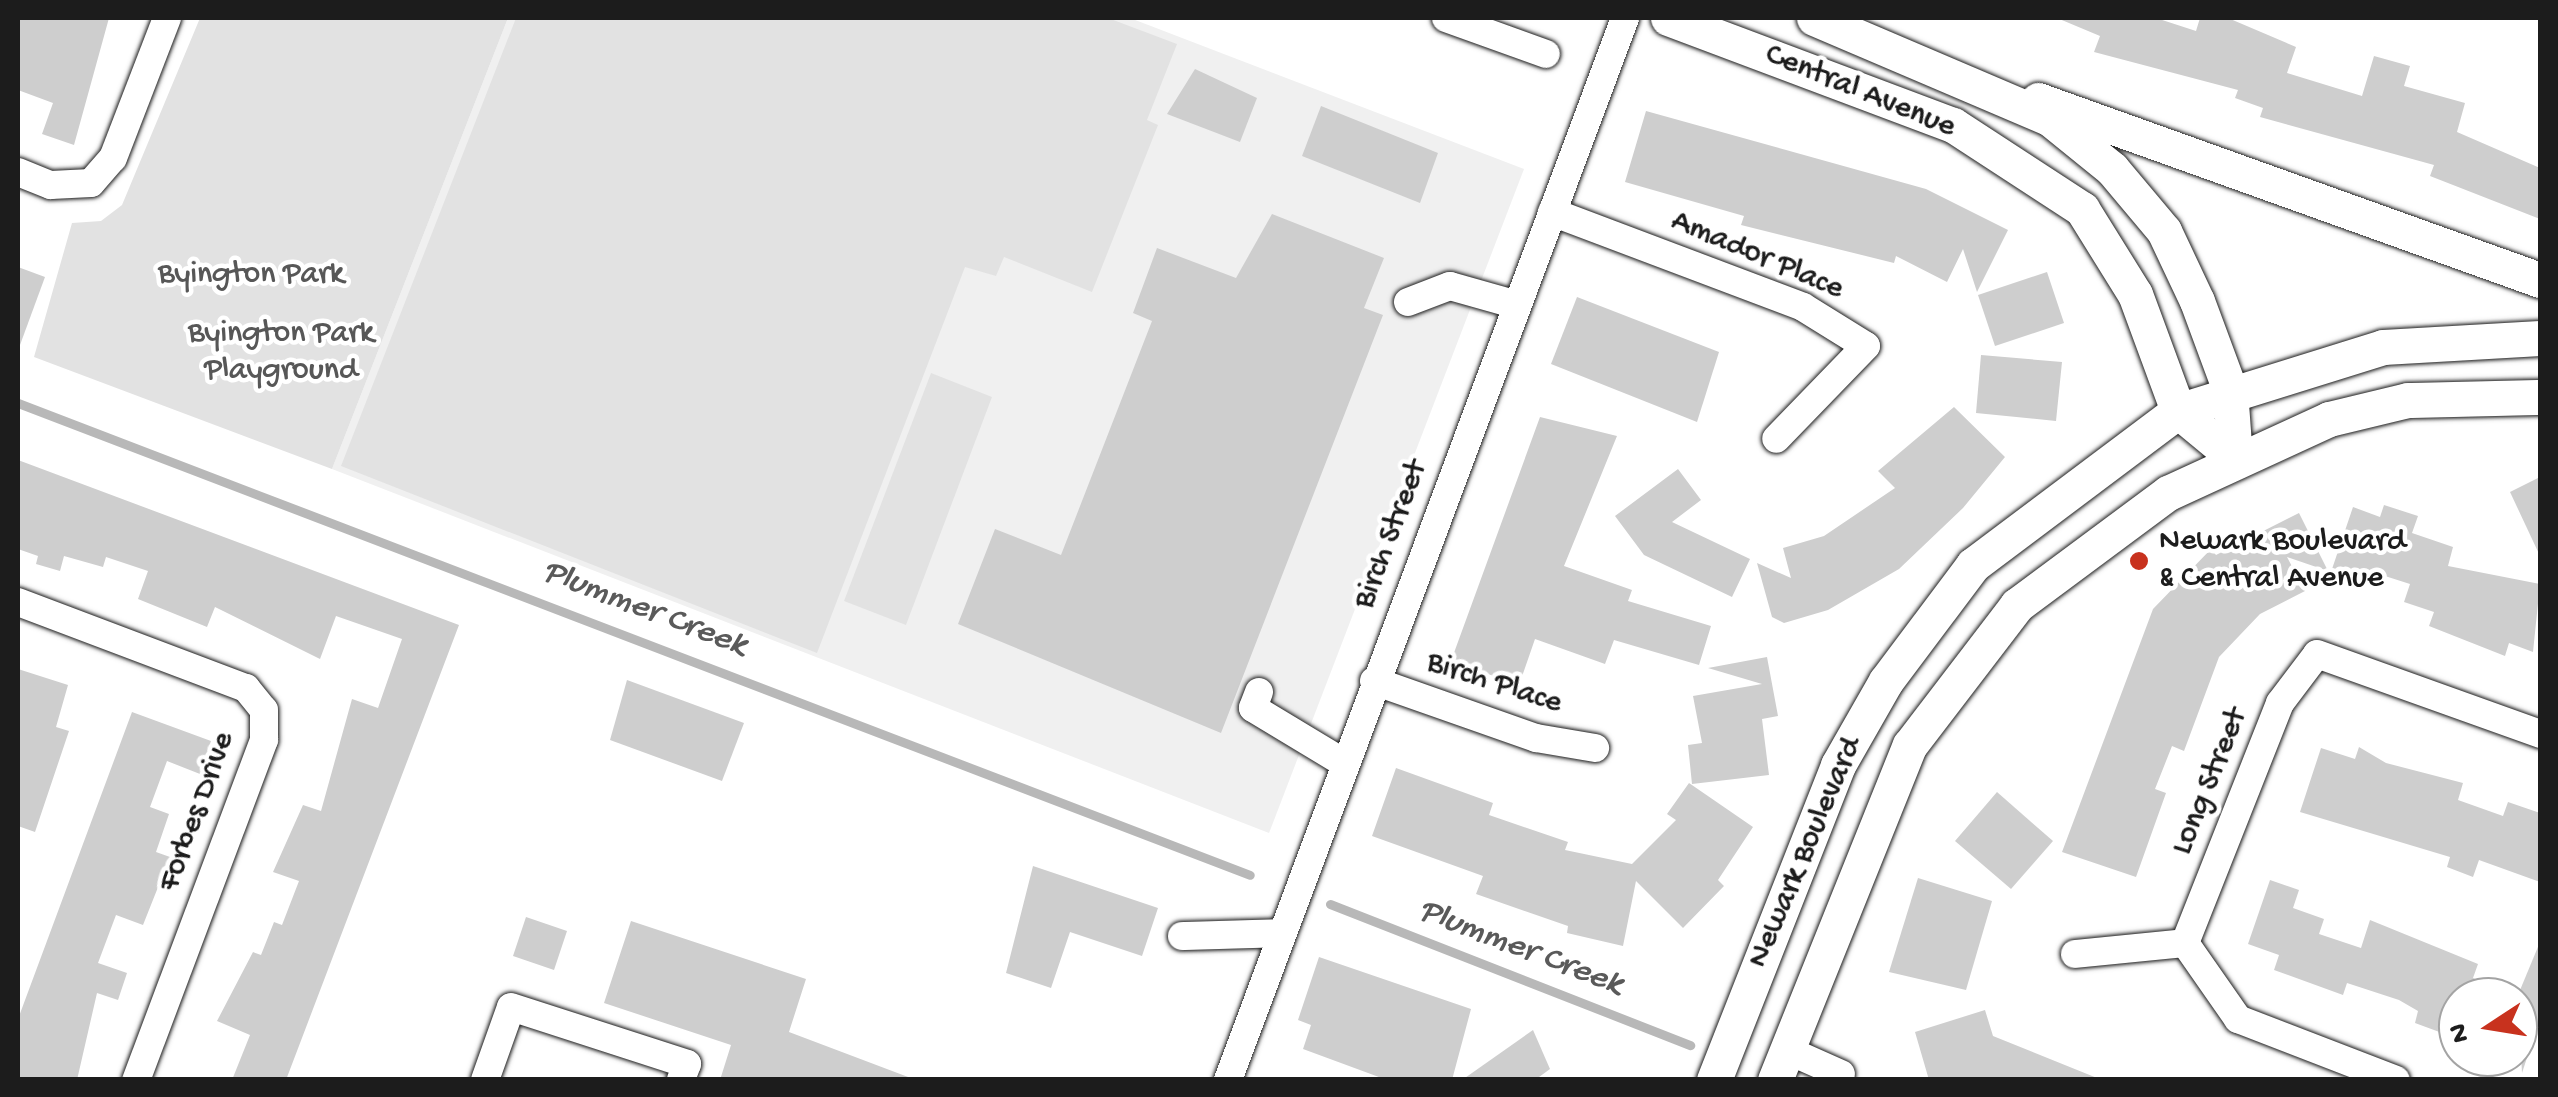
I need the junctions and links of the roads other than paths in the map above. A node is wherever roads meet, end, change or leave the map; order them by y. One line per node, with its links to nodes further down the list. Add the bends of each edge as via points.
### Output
1 (167, 18): 8 (street, via 113,158 91,183 51,185)
2 (1446, 18): 6 (street)
3 (1625, 18): 9 (street, Birch Street)
4 (1668, 18): 16 (main road, Central Avenue, via 1953,125 2082,209 2135,294)
5 (1814, 18): 7 (main road, Central Avenue)
6 (1546, 54)
7 (1970, 80): 10 (main road, via 2152,133); 14 (main road, Central Avenue, via 2049,118 2122,181 2164,232)
8 (18, 172)
9 (1552, 212): 12 (street, Birch Street); 17 (street, Amador Place, via 1802,307 1866,346)
10 (2540, 280)
11 (1408, 302): 12 (street, via 1450,286)
12 (1517, 305): 20 (street, Birch Street)
13 (2540, 338): 14 (main road, Newark Boulevard, via 2383,347)
14 (2230, 390): 16 (main road, Newark Boulevard); 18 (main road, Central Avenue)
15 (2540, 396): 18 (main road, via 2408,400 2329,419)
16 (2178, 411): 18 (main road); 35 (main road, Newark Boulevard, via 1987,554 1929,617 1838,764)
17 (1776, 438)
18 (2235, 458): 29 (main road, Newark Boulevard, via 2168,493 2016,604 1910,744)
19 (18, 602): 31 (street, Forbes Drive, via 246,688 264,710 264,740)
20 (1374, 681): 23 (street, Birch Place, via 1536,738); 24 (street, Birch Street)
21 (1259, 692): 24 (street, via 1253,708)
22 (2540, 734): 27 (street, Long Street, via 2317,654 2280,702)
23 (1595, 748)
24 (1344, 763): 25 (street, Birch Street)
25 (1282, 933): 26 (street); 34 (street, Birch Street)
26 (1182, 936)
27 (2185, 944): 28 (street); 36 (street, via 2238,1019)
28 (2075, 954)
29 (1781, 1065): 30 (street)
30 (1841, 1074)
31 (136, 1080)
32 (486, 1080): 33 (street, via 511,1006 686,1064)
33 (681, 1080)
34 (1228, 1080)
35 (1714, 1080)
36 (2396, 1080)

